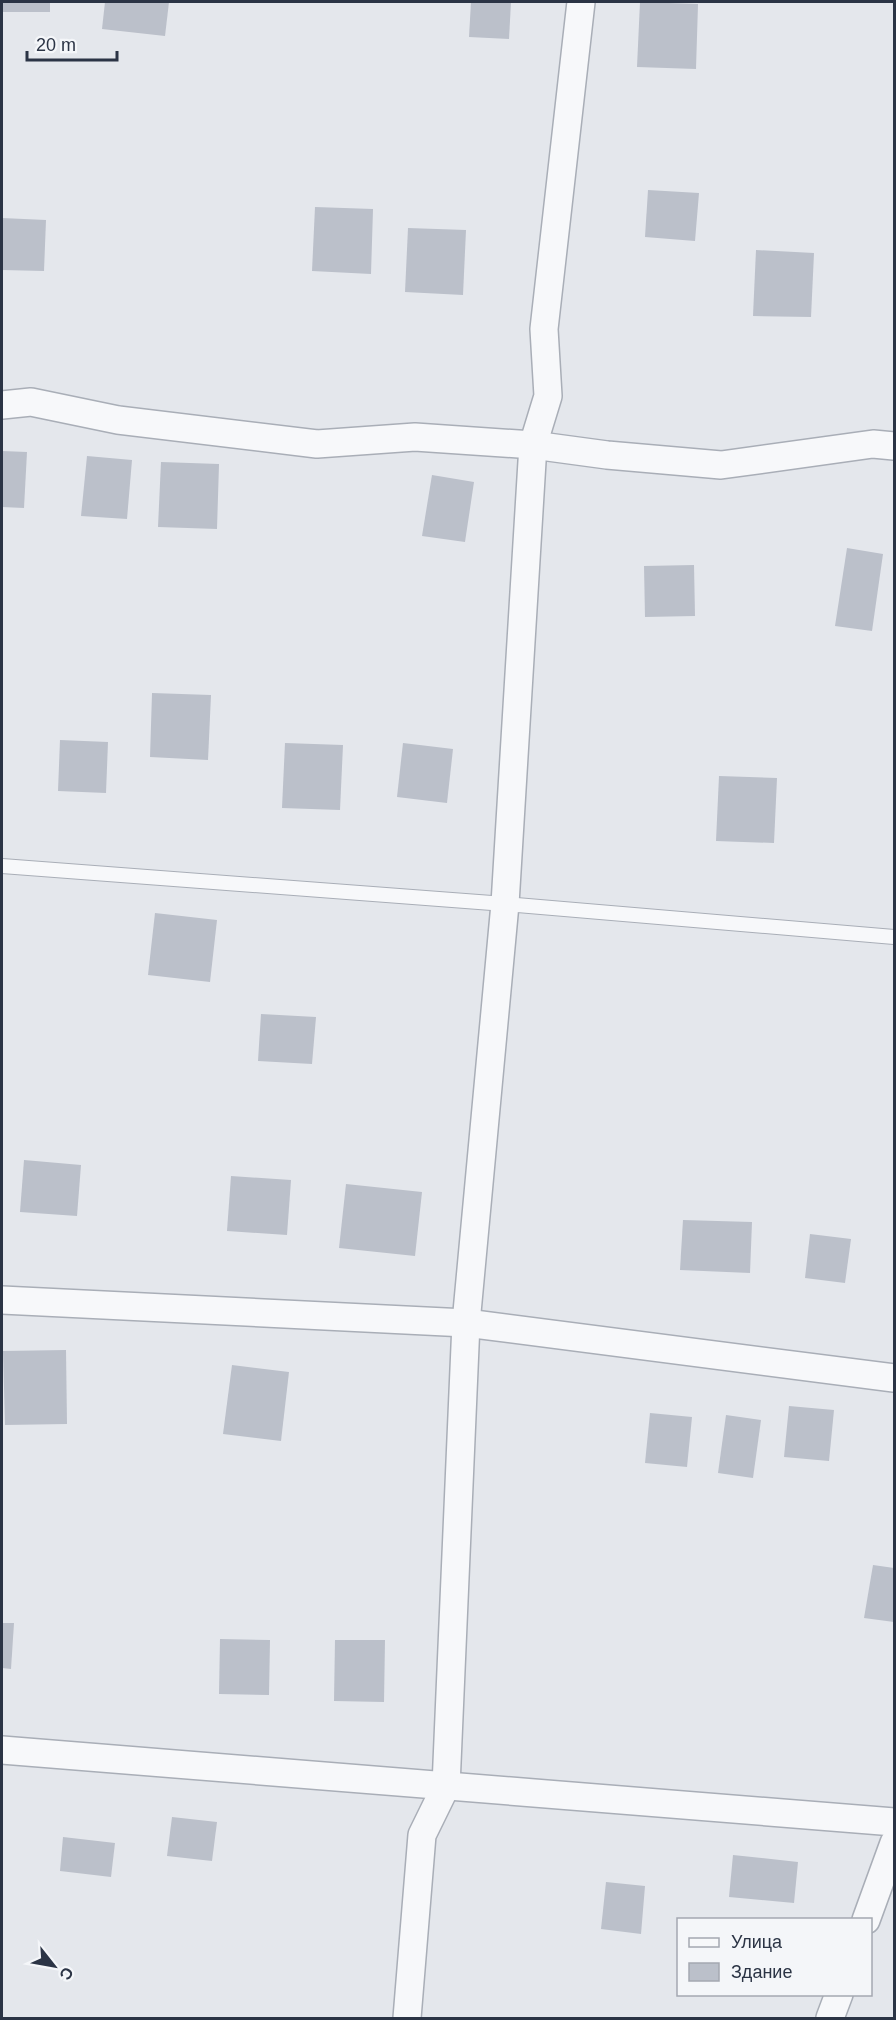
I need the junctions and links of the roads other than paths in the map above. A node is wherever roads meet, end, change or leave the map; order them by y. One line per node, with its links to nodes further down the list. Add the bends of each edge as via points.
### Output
1 (581, 2): 3 (street, via 544,329 548,396)
2 (2, 405): 3 (street, via 31,402 118,420 317,444 414,437)
3 (534, 445): 4 (street, via 721,465 873,444); 6 (street)
4 (894, 446)
5 (2, 866): 6 (lane)
6 (505, 904): 7 (lane); 9 (street)
7 (894, 937)
8 (2, 1300): 9 (street)
9 (466, 1323): 10 (street); 12 (street)
10 (894, 1378)
11 (2, 1750): 12 (street)
12 (446, 1786): 13 (street); 17 (street, via 422,1835)
13 (894, 1822)
14 (894, 1843): 15 (street)
15 (867, 1918)
16 (839, 1996): 18 (street)
17 (407, 2019)
18 (830, 2019)

